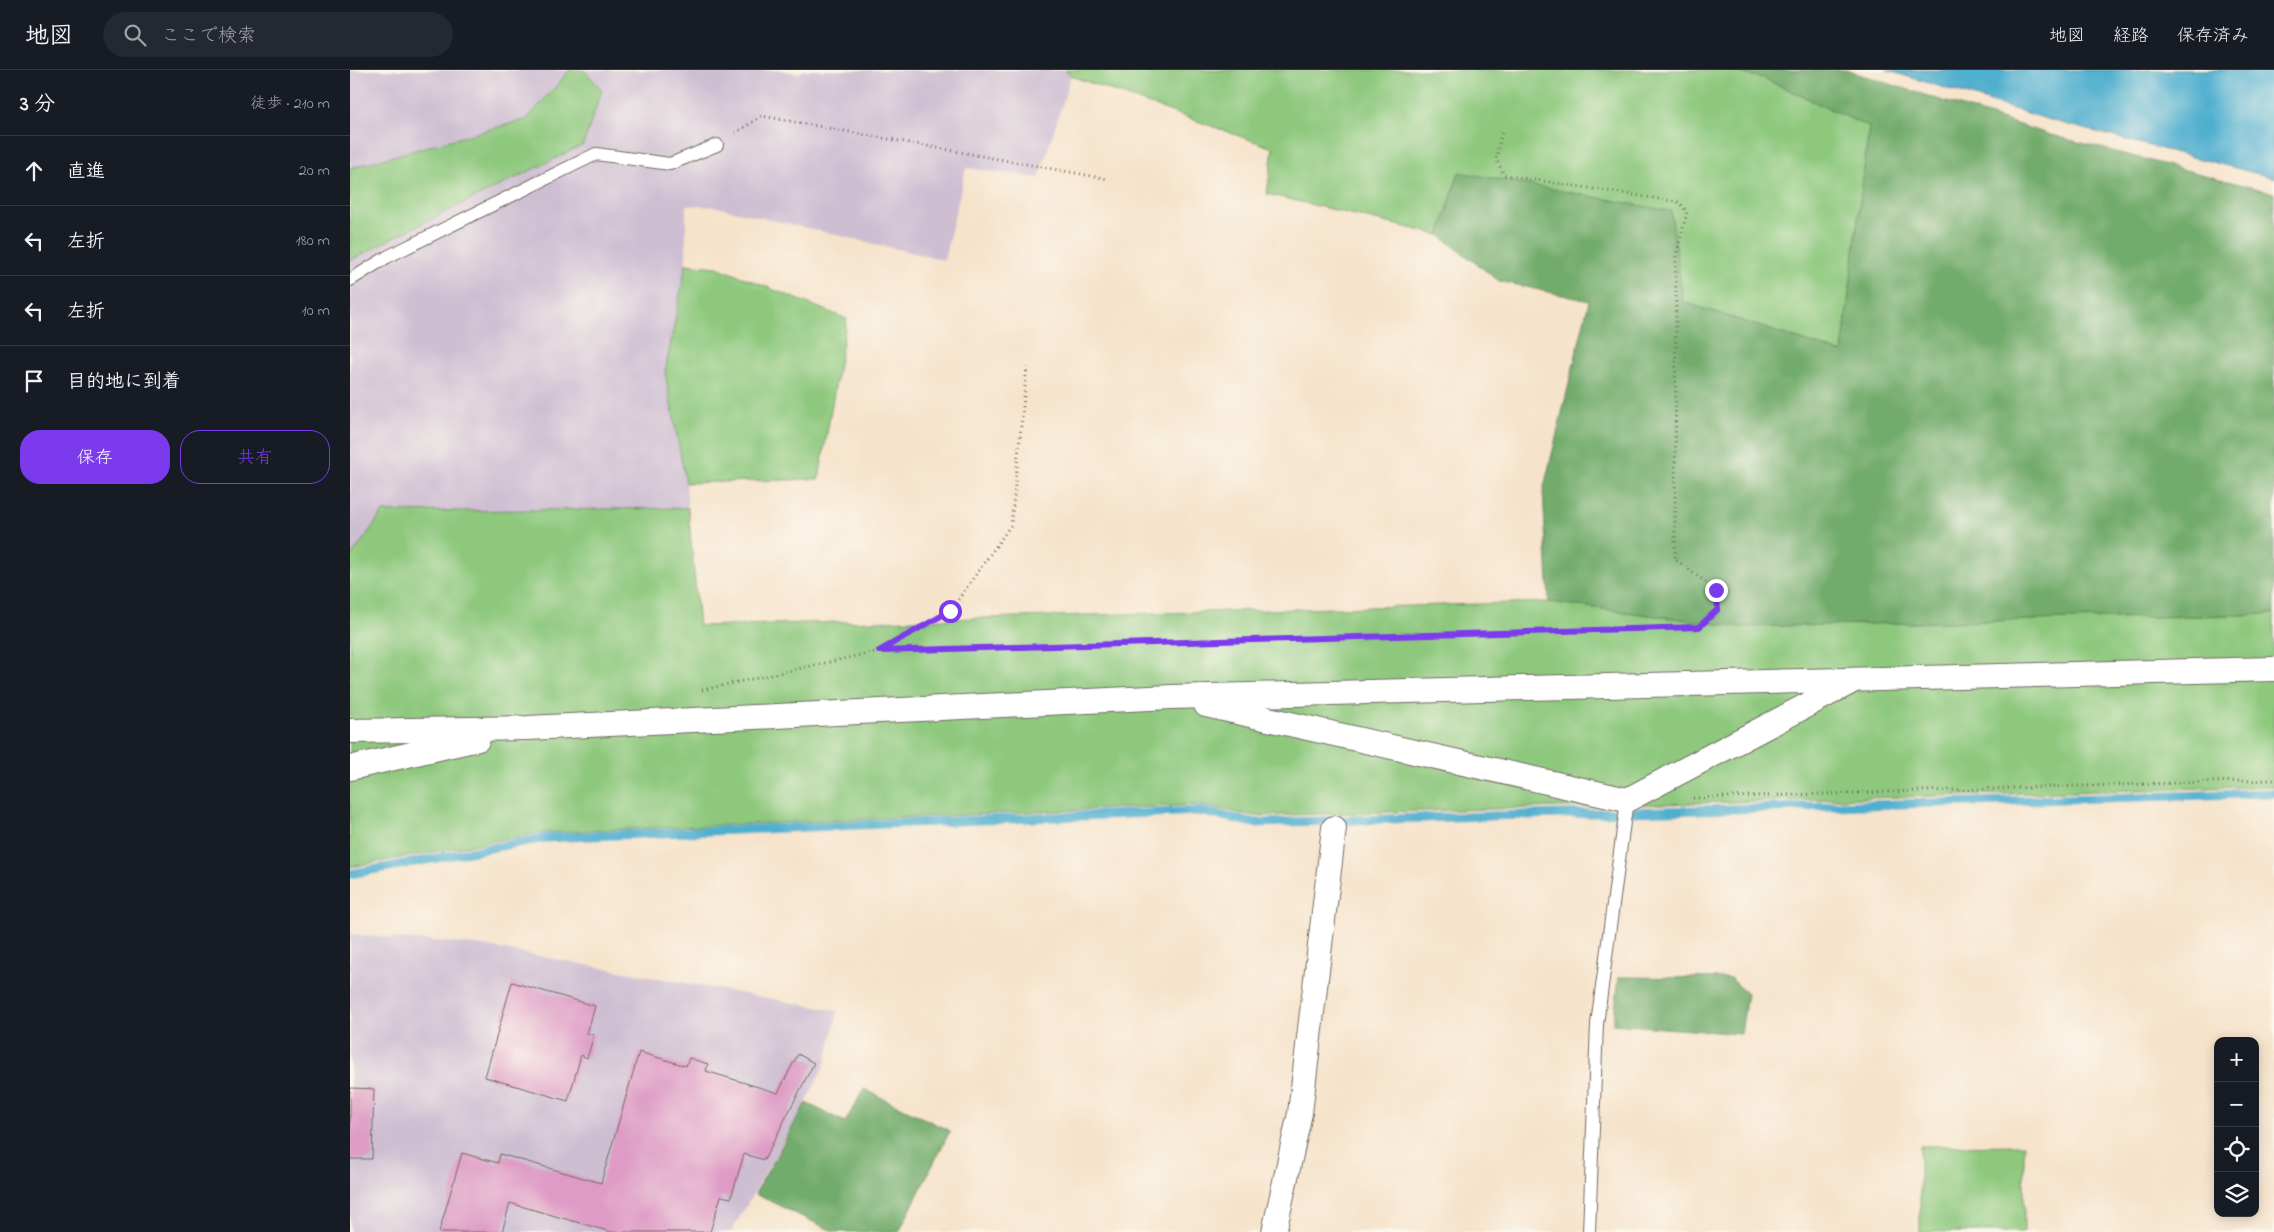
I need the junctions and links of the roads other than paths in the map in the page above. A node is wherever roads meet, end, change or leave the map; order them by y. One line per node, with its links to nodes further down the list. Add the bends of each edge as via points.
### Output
1 (717, 145): 2 (lane, via 670,164 596,154)
2 (350, 280)
3 (2274, 669): 4 (street)
4 (1854, 680): 5 (street); 9 (street)
5 (1171, 697): 6 (street); 9 (street)
6 (528, 728): 7 (street); 8 (street)
7 (350, 731)
8 (350, 768)
9 (1627, 800): 12 (lane, via 1597,1024)
10 (1334, 828): 11 (street, via 1300,1113)
11 (1274, 1232)
12 (1589, 1232)

